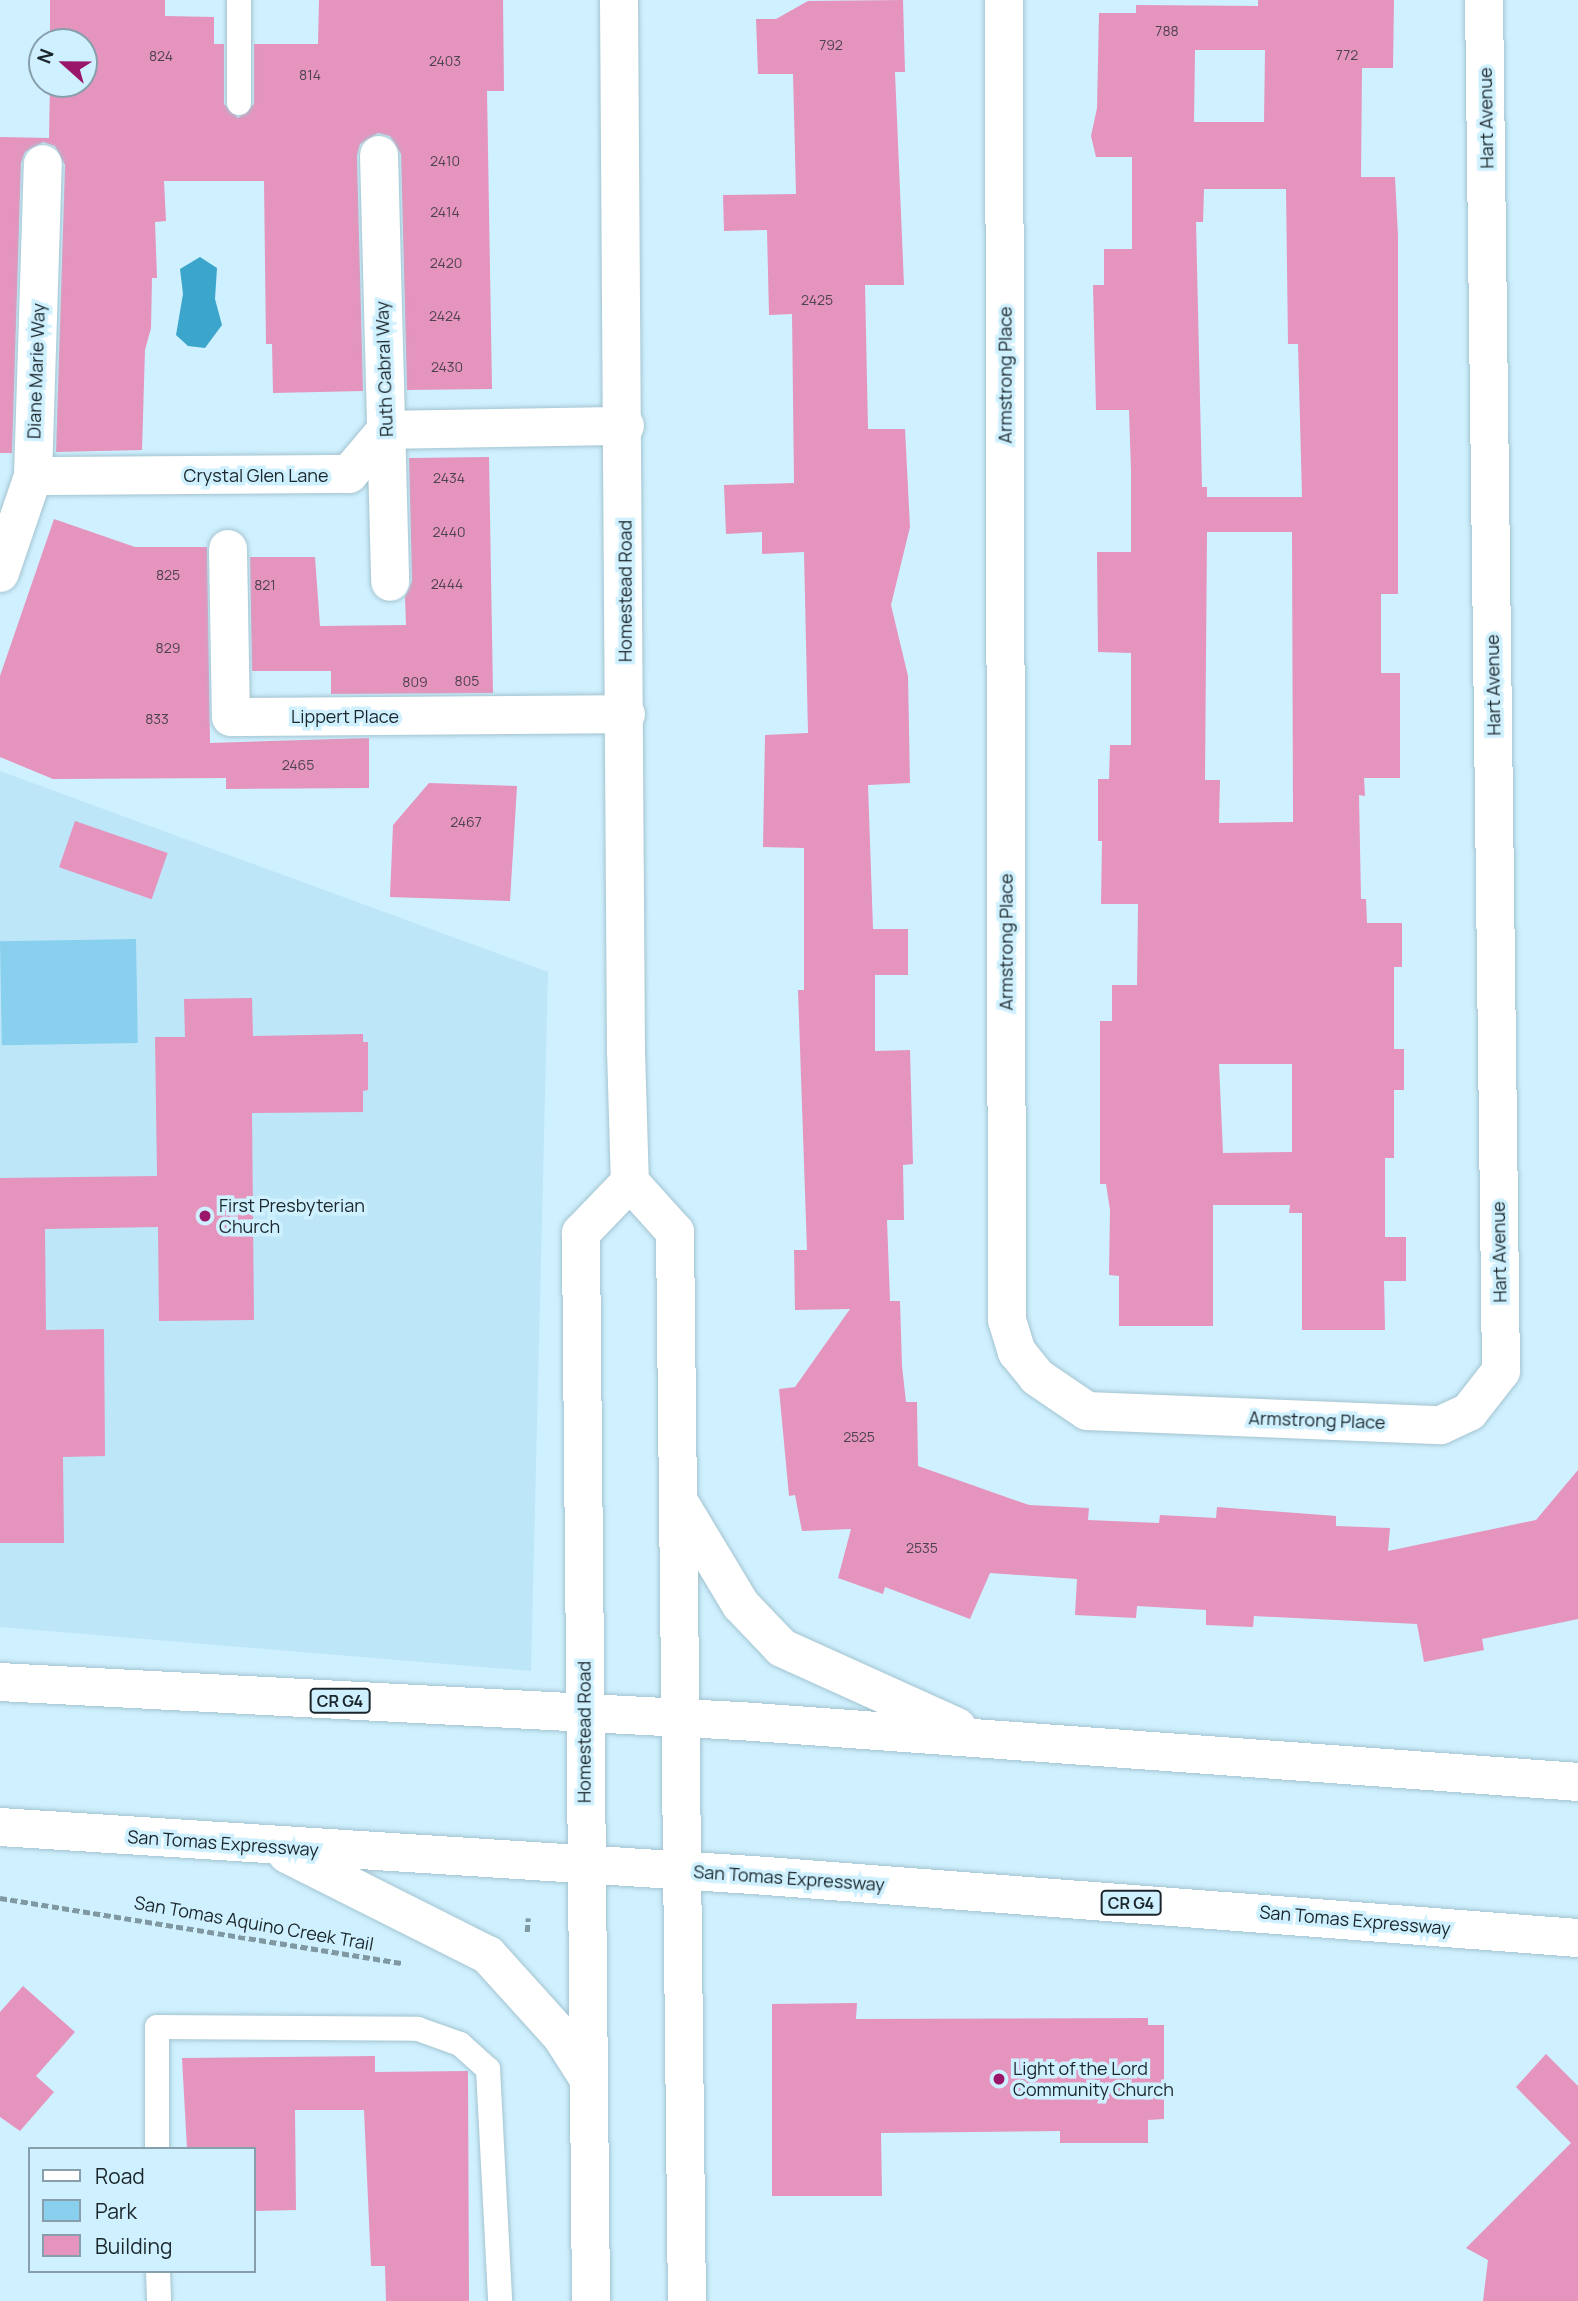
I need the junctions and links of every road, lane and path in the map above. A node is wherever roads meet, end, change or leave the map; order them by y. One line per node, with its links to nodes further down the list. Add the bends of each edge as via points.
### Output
1 (239, 0): 5 (lane)
2 (619, 0): 8 (main road, Homestead Road)
3 (1004, 0): 16 (main road, Armstrong Place, via 1007,1320 1017,1352 1045,1384 1087,1411 1441,1425 1469,1412)
4 (1484, 0): 16 (main road, Hart Avenue)
5 (239, 103)
6 (379, 155): 9 (main road, Ruth Cabral Way)
7 (43, 164): 10 (main road, Diane Marie Way)
8 (625, 426): 9 (main road); 14 (main road, Homestead Road)
9 (386, 430): 10 (main road, Crystal Glen Lane, via 349,474); 13 (main road, Ruth Cabral Way)
10 (33, 476): 12 (main road, Diane Marie Way)
11 (228, 549): 14 (main road, Lippert Place, via 232,717)
12 (0, 573)
13 (390, 582)
14 (626, 714): 15 (main road, Homestead Road)
15 (630, 1182): 17 (main road, via 675,1231); 19 (main road, Homestead Road, via 581,1233)
16 (1501, 1371)
17 (679, 1502): 20 (main road); 21 (main road, via 741,1605 782,1648)
18 (0, 1682): 19 (main road, CR G4)
19 (584, 1713): 20 (main road, CR G4); 25 (main road, Homestead Road)
20 (680, 1717): 21 (main road, CR G4); 26 (main road)
21 (985, 1739): 22 (main road, CR G4)
22 (1578, 1782)
23 (0, 1827): 24 (main road, San Tomas Expressway / CR G4)
24 (272, 1847): 25 (main road, San Tomas Expressway / CR G4); 30 (main road, via 488,1955 562,2037)
25 (585, 1866): 26 (main road, San Tomas Expressway / CR G4); 30 (main road, Homestead Road)
26 (683, 1871): 28 (main road, San Tomas Expressway / CR G4); 36 (main road)
27 (0, 1898): 29 (path, San Tomas Aquino Creek Trail, via 282,1939)
28 (1578, 1938)
29 (419, 1966)
30 (588, 2078): 35 (main road, Homestead Road)
31 (157, 2147): 34 (lane, via 158,2027 418,2029 460,2044 488,2068)
32 (158, 2273): 33 (lane)
33 (159, 2301)
34 (500, 2301)
35 (591, 2301)
36 (687, 2301)

